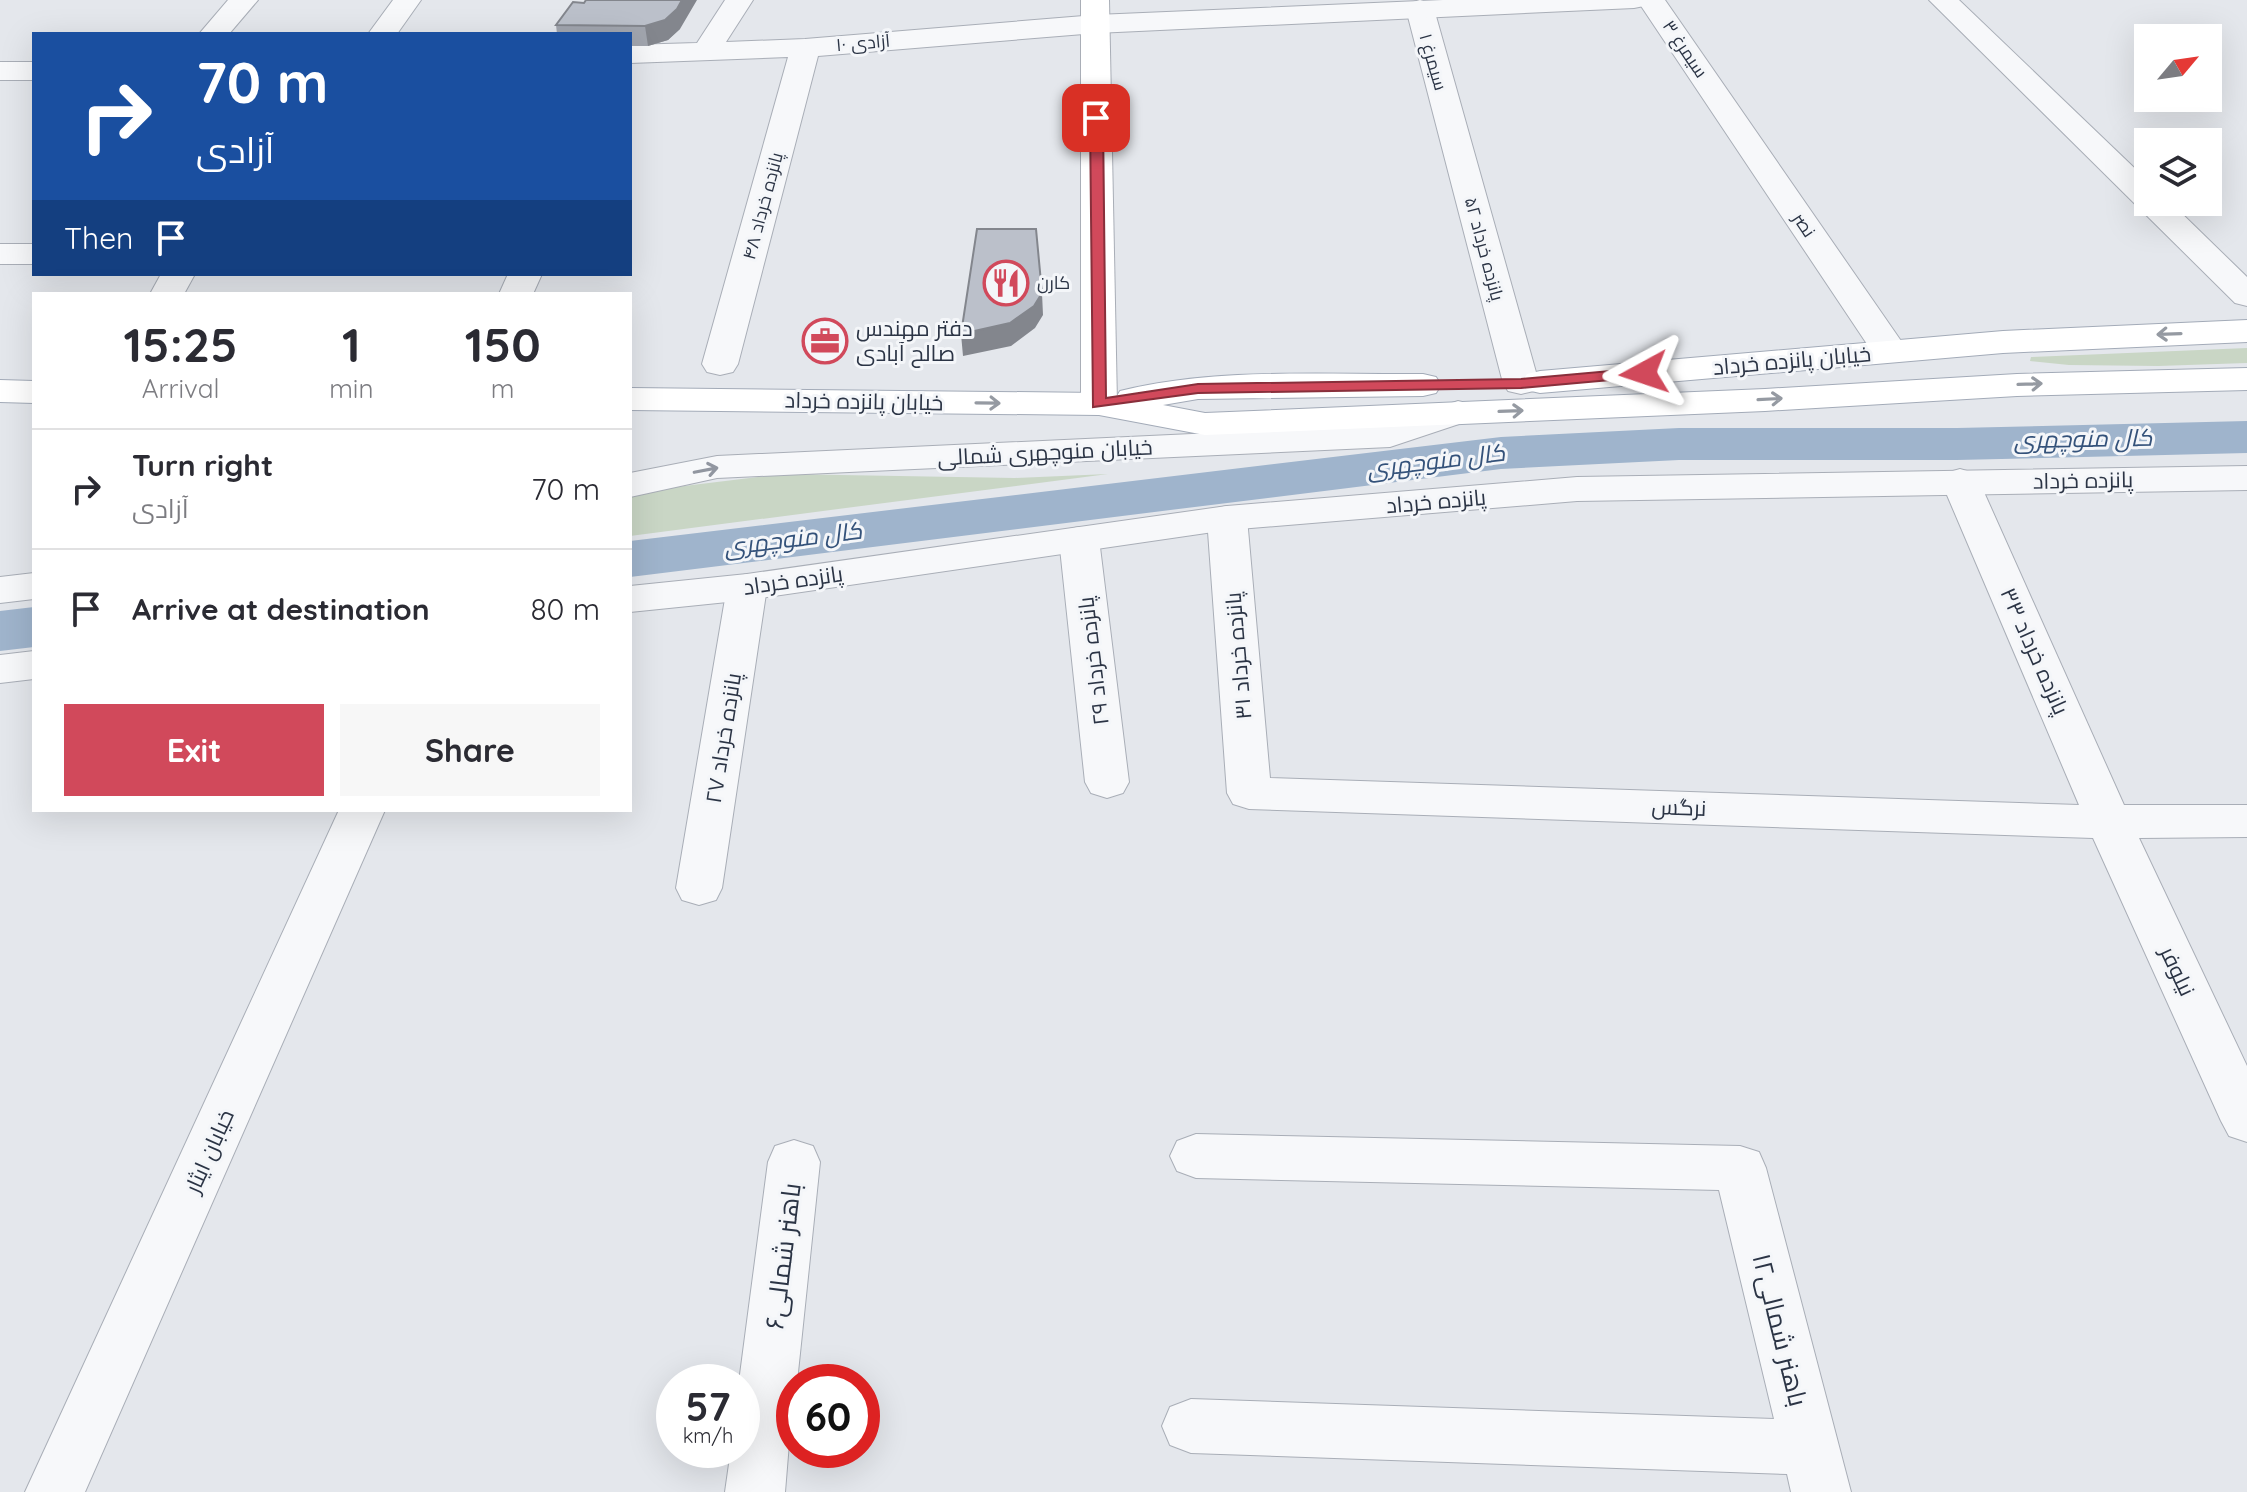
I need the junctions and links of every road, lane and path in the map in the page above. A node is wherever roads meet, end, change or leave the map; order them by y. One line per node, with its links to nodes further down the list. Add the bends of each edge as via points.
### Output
1 (244, 0): 10 (street)
2 (407, 0): 11 (street)
3 (739, 0): 13 (street)
4 (1634, 0): 7 (street, آزادی ۱۰)
5 (1651, 0): 17 (street, سیمرغ ۳)
6 (1943, 0): 19 (street)
7 (1506, 3): 8 (street, آزادی ۱۰)
8 (1420, 9): 9 (street, آزادی ۱۰); 18 (street, سیمرغ ۱)
9 (1095, 12): 12 (street, آزادی ۱۰); 32 (main road)
10 (215, 32)
11 (383, 32)
12 (805, 48): 13 (street, آزادی ۱۰); 26 (street, پانزده خرداد ۴۸)
13 (706, 51): 14 (street, آزادی ۱۰)
14 (632, 54)
15 (0, 71): 16 (street)
16 (32, 71)
17 (1719, 98): 25 (street, نصر)
18 (1447, 114): 28 (street, پانزده خرداد ۵۲)
19 (2134, 186)
20 (2164, 216): 23 (street)
21 (0, 254): 22 (street)
22 (32, 254)
23 (2247, 296)
24 (2247, 331): 25 (main road, خیابان پانزده خرداد, one-way to 25)
25 (1890, 351): 28 (main road, خیابان پانزده خرداد)
26 (720, 364)
27 (2247, 379): 33 (main road, خیابان پانزده خرداد, one-way to 27)
28 (1521, 383): 32 (main road, خیابان پانزده خرداد, via 1198,388)
29 (0, 391): 30 (main road)
30 (32, 392)
31 (632, 399): 32 (main road, خیابان پانزده خرداد, one-way to 32)
32 (1099, 404): 33 (main road, خیابان پانزده خرداد, via 1205,424)
33 (1458, 412): 36 (street, خیابان منوچهری شمالی, one-way to 33, via 717,467 1390,436)
34 (2247, 478): 35 (street, پانزده خرداد)
35 (1960, 481): 37 (street, پانزده خرداد, via 1577,489); 49 (street, پانزده خرداد ۳۳)
36 (632, 485)
37 (1227, 518): 38 (street, پانزده خرداد); 46 (street, پانزده خرداد ۳۱)
38 (1079, 539): 40 (street, پانزده خرداد); 45 (street, پانزده خرداد ۲۹)
39 (32, 586): 41 (street)
40 (747, 587): 42 (street, پانزده خرداد); 50 (street, پانزده خرداد ۲۷)
41 (0, 590)
42 (632, 599)
43 (32, 665): 44 (street)
44 (0, 669)
45 (1107, 782)
46 (1249, 793): 49 (street, نرگس)
47 (361, 812): 56 (street, خیابان ایثار)
48 (2247, 821): 49 (street, نرگس)
49 (2109, 822): 51 (street, نیلوفر)
50 (699, 888)
51 (2247, 1121)
52 (1196, 1156): 55 (street, باهنر شمالی۱۲, via 1740,1168)
53 (794, 1162): 57 (street, باهنر شمالی۶)
54 (1191, 1426): 55 (street)
55 (1815, 1470)
56 (55, 1492)
57 (755, 1492)

